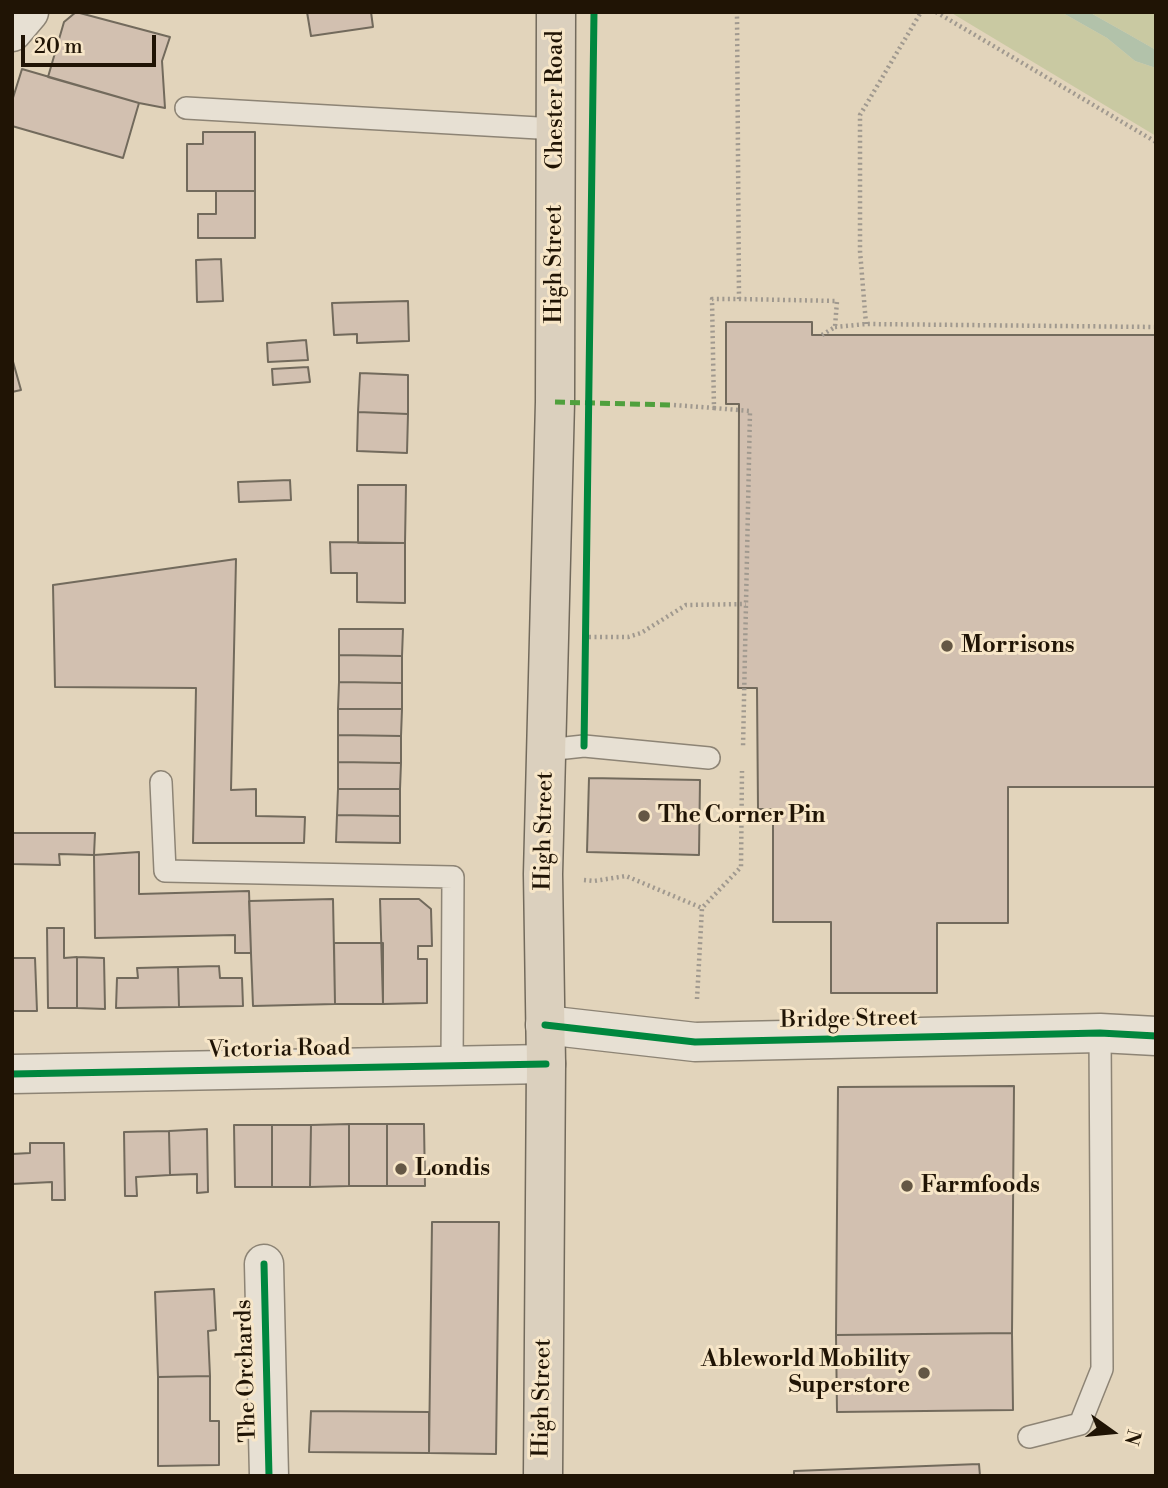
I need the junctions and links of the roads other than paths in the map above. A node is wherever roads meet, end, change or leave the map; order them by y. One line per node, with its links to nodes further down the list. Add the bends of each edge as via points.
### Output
1 (29, 12): 3 (street)
2 (556, 12): 5 (main road, Chester Road)
3 (12, 32)
4 (186, 108): 5 (lane)
5 (556, 129): 6 (main road, Chester Road)
6 (556, 187): 7 (main road, High Street)
7 (547, 750): 8 (lane, via 584,746); 10 (main road, High Street)
8 (709, 758)
9 (161, 782): 14 (lane, via 165,871 453,877)
10 (545, 1025): 11 (street, Bridge Street, via 695,1042); 13 (main road, High Street)
11 (1100, 1033): 12 (street, Bridge Street); 17 (lane, via 1102,1369 1080,1424)
12 (1156, 1036)
13 (546, 1064): 14 (street, Victoria Road); 19 (main road, High Street)
14 (452, 1066): 15 (street, Victoria Road)
15 (12, 1074)
16 (264, 1264): 18 (street, The Orchards)
17 (1029, 1437)
18 (270, 1476)
19 (542, 1476)

